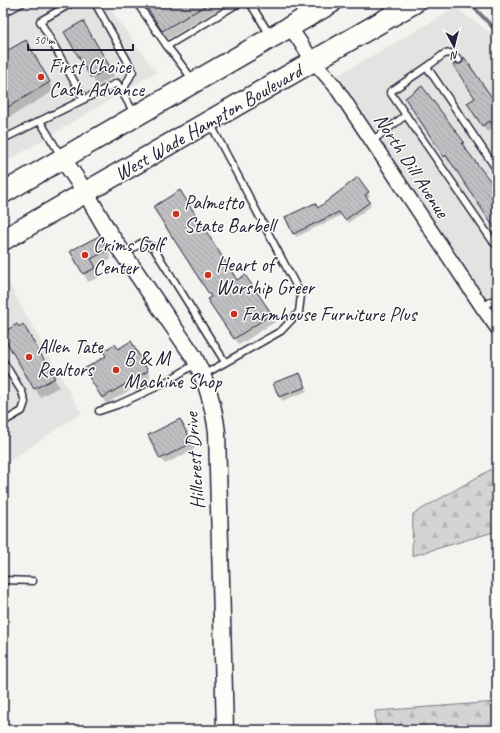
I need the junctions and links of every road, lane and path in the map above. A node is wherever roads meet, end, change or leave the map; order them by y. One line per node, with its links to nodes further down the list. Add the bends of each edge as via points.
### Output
1 (22, 3): 9 (lane)
2 (72, 3): 18 (lane, via 40,21)
3 (95, 3): 17 (lane, via 133,71)
4 (137, 3): 12 (lane)
5 (239, 3): 12 (lane)
6 (250, 3): 11 (lane)
7 (331, 3): 10 (main road, West Wade Hampton Boulevard)
8 (414, 3): 14 (main road, West Wade Hampton Boulevard)
9 (3, 13)
10 (290, 27): 11 (main road, West Wade Hampton Boulevard); 14 (street, North Dill Avenue)
11 (272, 38): 16 (main road, West Wade Hampton Boulevard)
12 (167, 46): 16 (lane)
13 (459, 60): 15 (lane, via 452,53 444,54)
14 (313, 61): 22 (main road, West Wade Hampton Boulevard); 24 (street, North Dill Avenue, via 335,86)
15 (427, 67): 19 (lane, via 390,92); 26 (lane)
16 (194, 82): 20 (main road, West Wade Hampton Boulevard)
17 (122, 92): 18 (lane, via 117,83); 20 (lane)
18 (84, 99): 21 (lane)
19 (406, 115): 24 (lane); 30 (lane, via 494,243)
20 (136, 116): 25 (main road, West Wade Hampton Boulevard)
21 (40, 121): 23 (lane); 25 (lane)
22 (210, 121): 28 (main road, West Wade Hampton Boulevard); 36 (lane, via 301,295 299,312 281,331)
23 (3, 139)
24 (372, 141): 33 (street, North Dill Avenue)
25 (63, 159): 27 (main road, West Wade Hampton Boulevard); 28 (street, Hillcrest Drive)
26 (497, 170)
27 (3, 193)
28 (86, 193): 29 (main road, West Wade Hampton Boulevard); 31 (street, Hillcrest Drive)
29 (3, 240)
30 (497, 241)
31 (124, 254): 36 (lane, via 141,243 152,247); 37 (street, Hillcrest Drive)
32 (497, 298): 33 (lane)
33 (482, 307): 34 (street, North Dill Avenue)
34 (497, 328)
35 (3, 361): 39 (lane, via 22,392 25,402 22,411)
36 (225, 362): 37 (lane)
37 (200, 369): 38 (lane); 42 (street, Hillcrest Drive, via 207,386 217,432)
38 (99, 411)
39 (3, 422)
40 (3, 580): 41 (lane)
41 (33, 581)
42 (225, 730)

